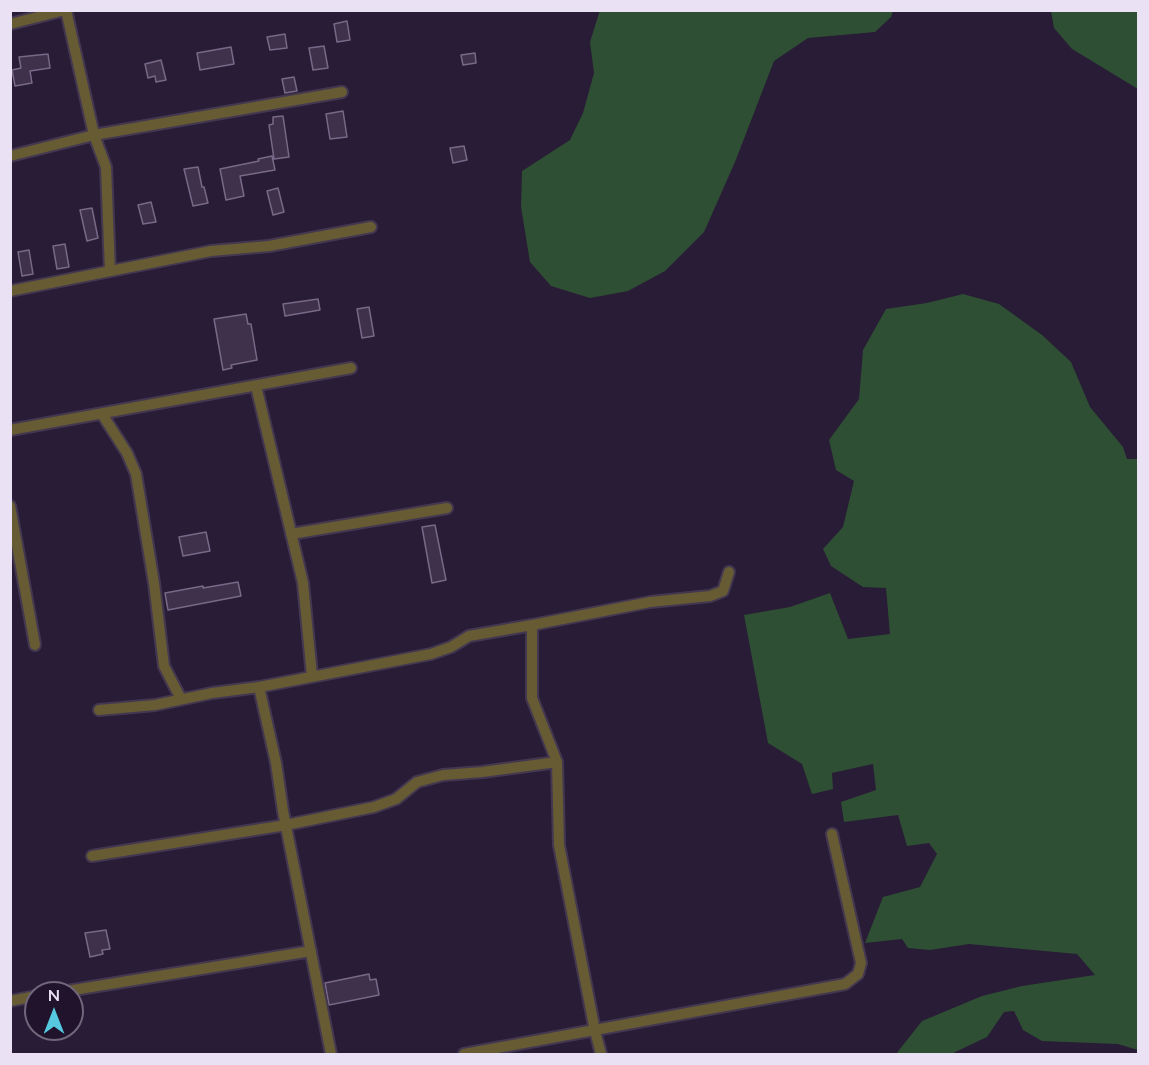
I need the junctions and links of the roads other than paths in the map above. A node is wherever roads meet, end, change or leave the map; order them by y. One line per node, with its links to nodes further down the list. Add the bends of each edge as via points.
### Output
1 (65, 10): 2 (street); 4 (street)
2 (10, 24)
3 (342, 92): 4 (street)
4 (94, 135): 5 (street); 7 (street, via 107,179)
5 (10, 156)
6 (371, 227): 7 (street, via 269,246 210,251)
7 (110, 272): 8 (street)
8 (10, 291)
9 (351, 368): 10 (street)
10 (256, 386): 11 (street); 15 (street)
11 (102, 414): 12 (street); 21 (street, via 128,453 136,474 164,666)
12 (10, 430)
13 (10, 506): 18 (street)
14 (447, 508): 15 (street)
15 (291, 534): 19 (street, via 303,583)
16 (729, 572): 17 (street, via 723,591 710,596 650,602)
17 (532, 625): 19 (street, via 469,636 430,654); 23 (street, via 532,698)
18 (35, 645)
19 (312, 676): 20 (street)
20 (259, 687): 21 (street); 24 (street)
21 (181, 699): 22 (street)
22 (99, 710)
23 (557, 762): 24 (street, via 443,775 417,782 396,799 374,807); 29 (street, via 559,845)
24 (286, 825): 26 (street); 27 (street)
25 (832, 834): 29 (street, via 861,963 858,974 845,984)
26 (92, 856)
27 (311, 951): 28 (street); 30 (street)
28 (84, 988)
29 (595, 1031): 31 (street); 32 (street)
30 (331, 1054)
31 (464, 1054)
32 (601, 1054)

